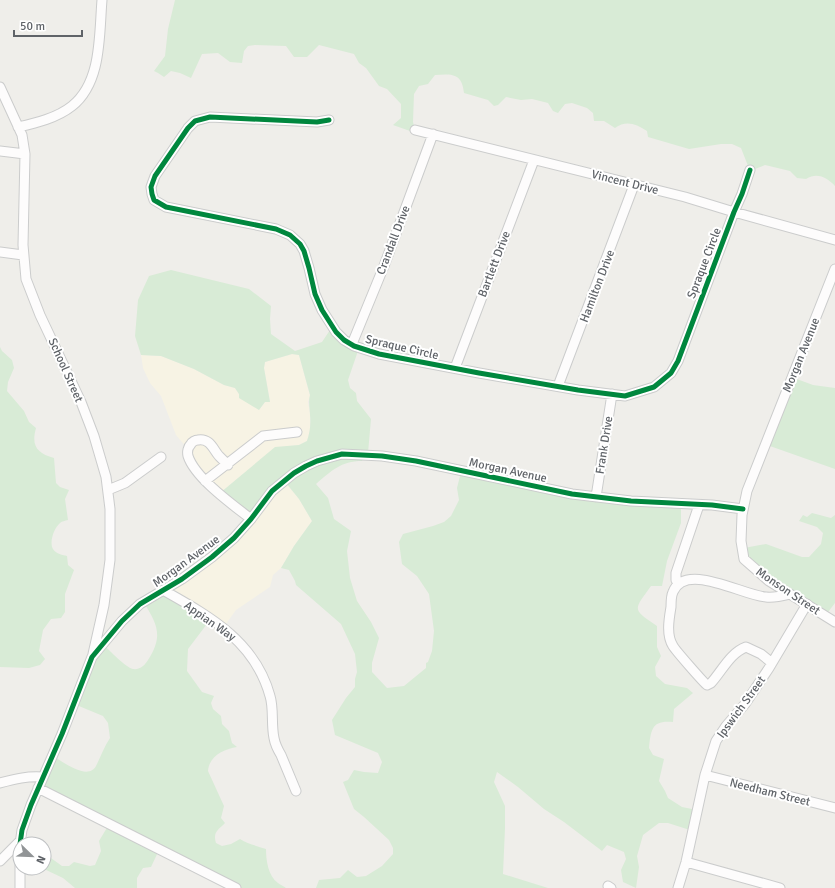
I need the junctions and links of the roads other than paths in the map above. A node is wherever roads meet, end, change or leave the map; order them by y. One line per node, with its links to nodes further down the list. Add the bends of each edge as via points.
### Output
1 (102, 0): 4 (street, via 95,66 88,87 72,106 44,120)
2 (0, 87): 4 (street, School Street)
3 (330, 120): 17 (street, Spraque Circle, via 317,122 210,117 195,121 160,167 152,181 152,194 154,200 166,207 276,229 290,235 304,251 315,294 328,321 344,340)
4 (18, 127): 8 (street, School Street)
5 (415, 130): 6 (street, Vincent Drive)
6 (432, 134): 9 (street, Vincent Drive); 17 (street, Crandall Drive, via 384,266)
7 (0, 151): 8 (street)
8 (25, 154): 15 (street, School Street)
9 (534, 160): 11 (street, Vincent Drive); 18 (street, Bartlett Drive)
10 (750, 170): 12 (street, Spraque Circle)
11 (634, 185): 12 (street, Vincent Drive); 19 (street, Hamilton Drive)
12 (734, 212): 13 (street, Vincent Drive); 20 (street, Spraque Circle, via 678,361 671,372 654,387 645,391 624,396)
13 (835, 240)
14 (0, 252): 15 (street)
15 (23, 255): 25 (street, School Street, via 26,279 81,402 94,436)
16 (835, 269): 28 (street, Morgan Avenue, via 747,491)
17 (352, 344): 18 (street, Spraque Circle, via 379,354)
18 (455, 368): 19 (street, Spraque Circle)
19 (558, 386): 20 (street, Spraque Circle)
20 (612, 394): 26 (street, Frank Drive)
21 (297, 432): 23 (street, via 263,436)
22 (161, 457): 25 (street, via 125,483)
23 (228, 465): 24 (street); 24 (street, via 207,441 200,440 191,444 187,451 188,456)
24 (205, 481): 29 (street)
25 (108, 490): 35 (street, School Street, via 111,525 109,578)
26 (596, 497): 27 (street, Morgan Avenue); 29 (street, Morgan Avenue, via 535,487 416,461 342,454 317,461 294,473 272,491)
27 (699, 505): 28 (street, Morgan Avenue); 30 (street, via 676,573)
28 (743, 509): 32 (street, Monson Street, via 741,541 744,559 769,581)
29 (251, 519): 31 (street, Morgan Avenue, via 212,557)
30 (679, 584): 32 (street, via 687,579 702,579 764,597); 36 (street, via 672,593 669,637 675,650 704,683 712,683 732,656 746,647)
31 (163, 590): 35 (street, Morgan Avenue, via 140,604); 41 (street, Appian Way, via 218,623 246,648 257,664 271,697 274,738)
32 (790, 594): 33 (street, Monson Street)
33 (807, 604): 34 (street, Monson Street); 36 (street, Ipswich Street)
34 (835, 622)
35 (92, 657): 38 (street, Morgan Avenue)
36 (772, 663): 37 (street, Ipswich Street, via 716,741)
37 (705, 775): 42 (street, Needham Street); 46 (street, Ipswich Street)
38 (42, 777): 39 (street, via 30,776); 40 (street, Morgan Avenue)
39 (0, 783)
40 (38, 788): 43 (street, Morgan Avenue); 49 (street)
41 (296, 792)
42 (835, 808)
43 (21, 836)
44 (12, 851): 45 (street)
45 (0, 861)
46 (686, 862): 50 (street, Ipswich Street); 51 (street)
47 (20, 876): 48 (street, Morgan Avenue)
48 (20, 888)
49 (236, 888)
50 (678, 888)
51 (780, 888)

